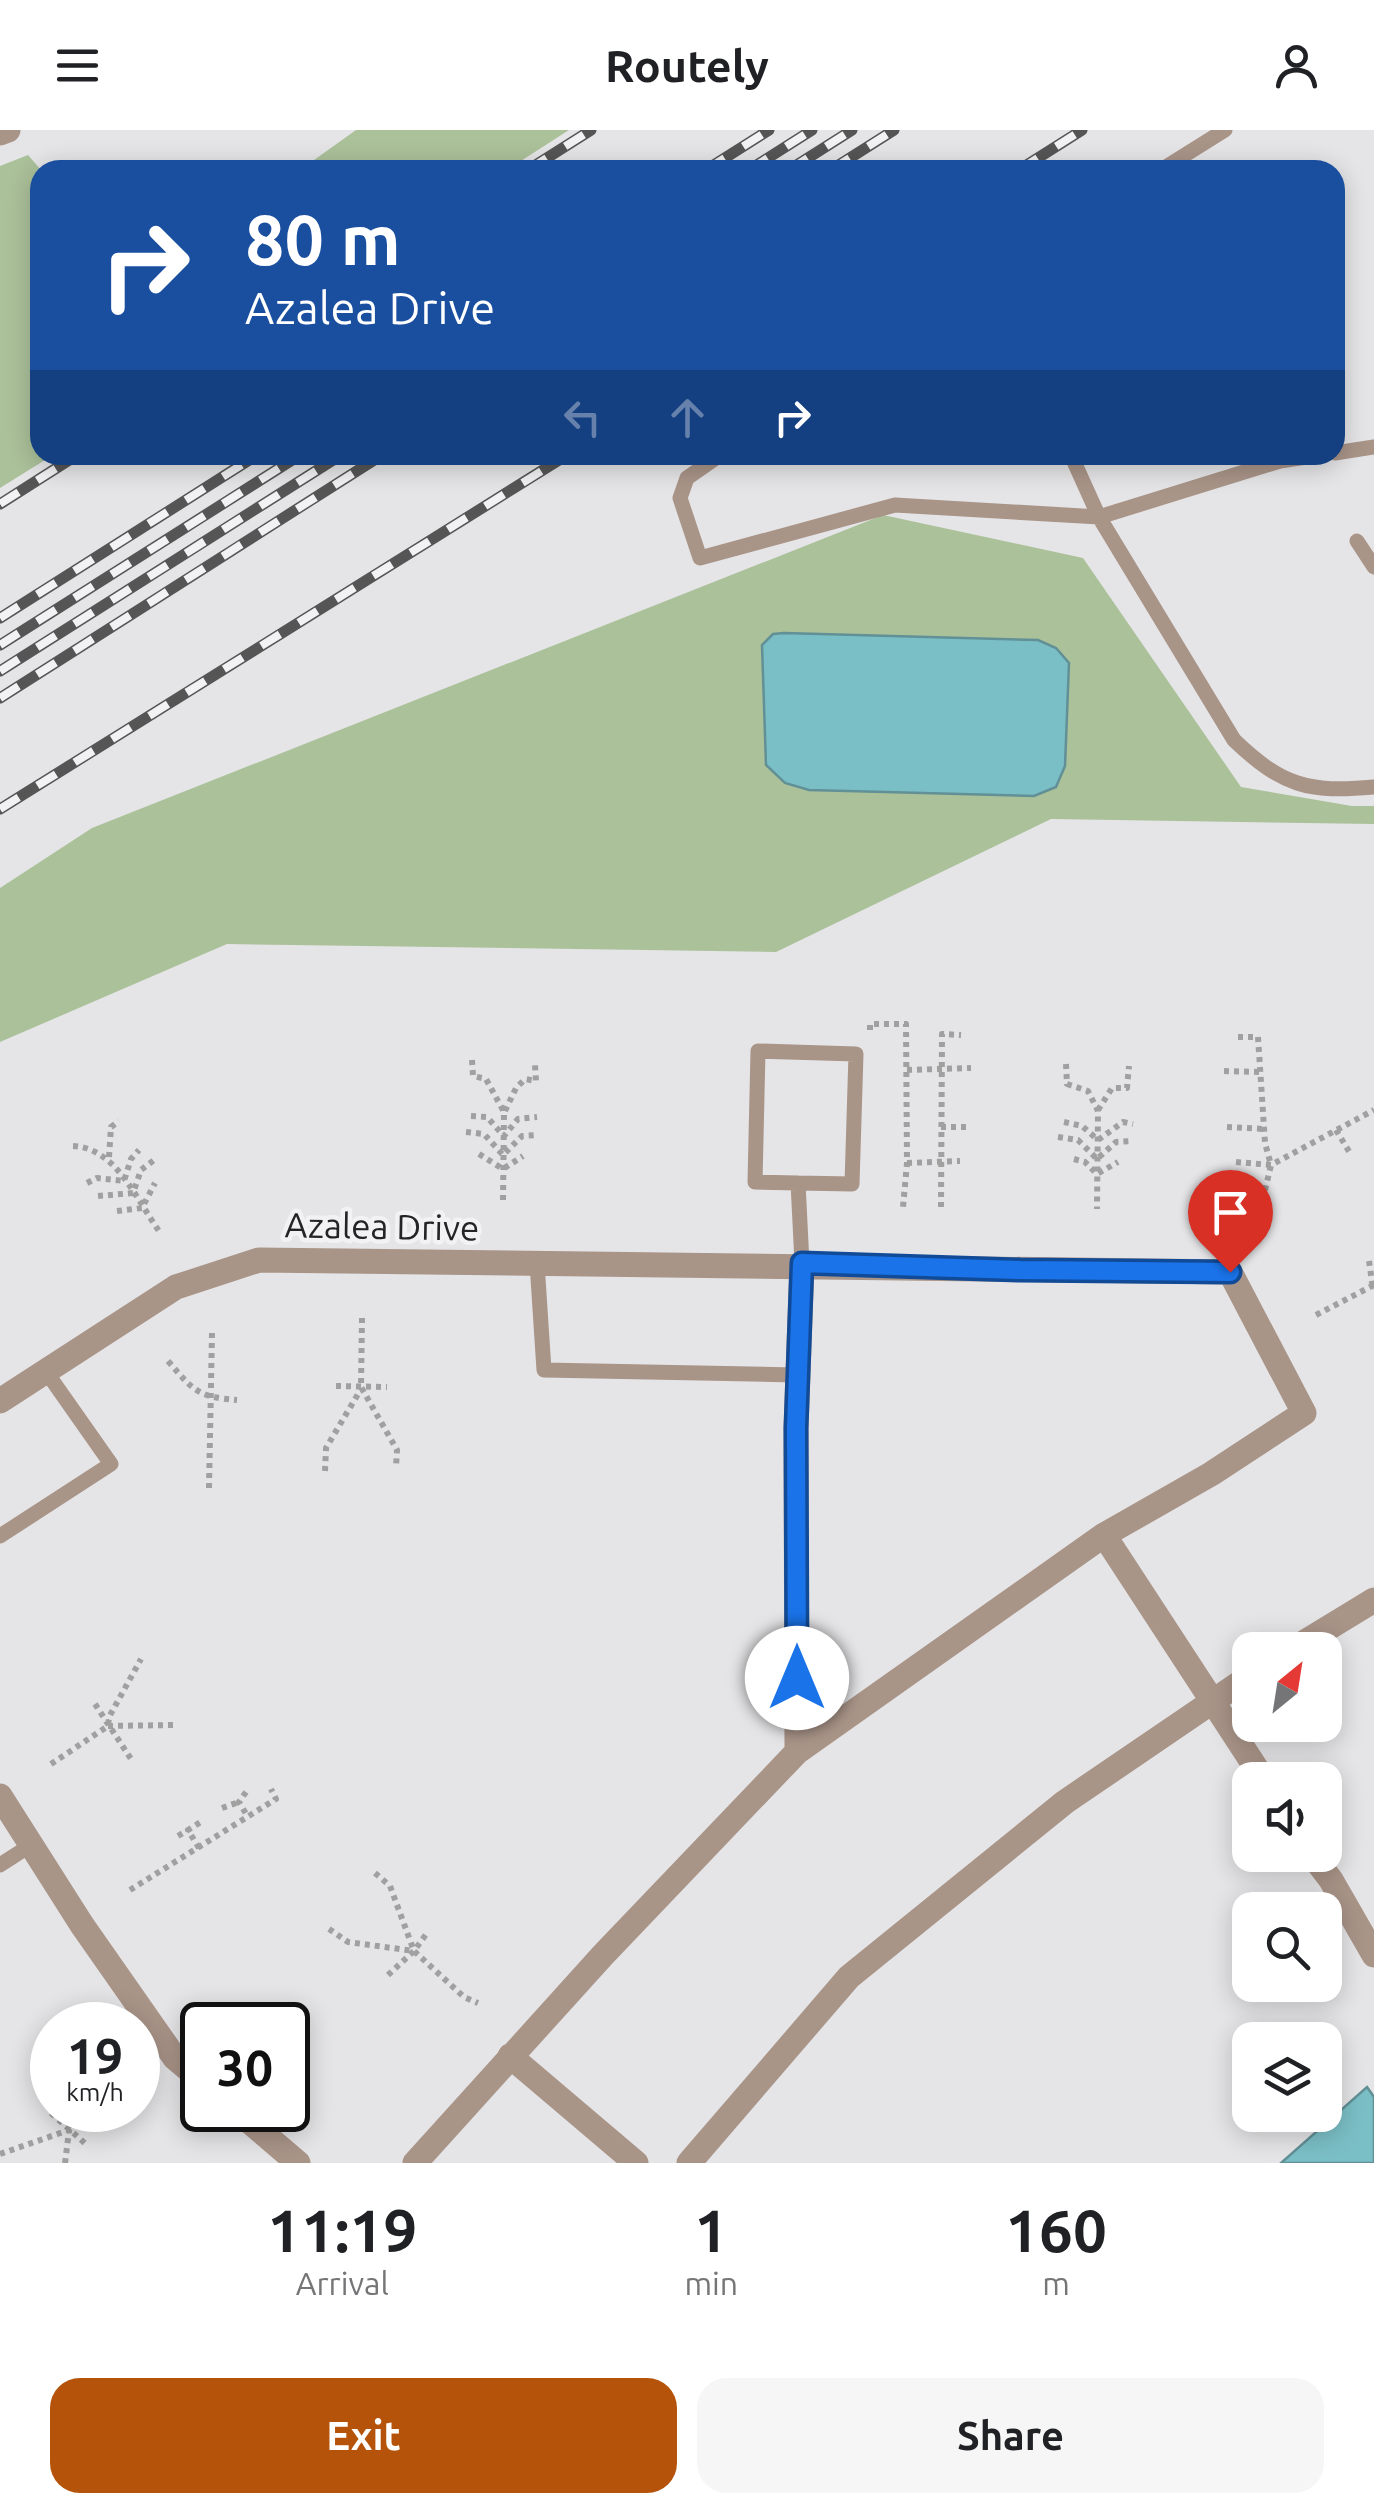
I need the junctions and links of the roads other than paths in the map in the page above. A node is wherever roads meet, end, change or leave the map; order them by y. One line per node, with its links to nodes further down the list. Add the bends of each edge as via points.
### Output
1 (8, 130): 3 (street)
2 (1226, 130): 4 (lane)
3 (0, 134)
4 (1177, 160)
5 (1374, 447): 6 (lane)
6 (1345, 451)
7 (705, 465): 10 (lane, via 686,478 680,498 700,558 894,505)
8 (1076, 465): 10 (lane)
9 (1267, 465): 10 (lane)
10 (1099, 517): 13 (lane, via 1234,740 1262,767 1296,784 1334,791)
11 (1357, 540): 12 (lane)
12 (1374, 567)
13 (1374, 787)
14 (798, 1183): 14 (lane, via 755,1182 758,1051 856,1054 852,1184); 16 (lane)
15 (537, 1263): 16 (street, Azalea Drive); 17 (street, Azalea Drive, via 259,1260 176,1288); 18 (lane, via 544,1370)
16 (802, 1263): 18 (street); 20 (street, Azalea Drive, via 1230,1272 1304,1413)
17 (46, 1370): 19 (street, Azalea Drive); 21 (lane, via 111,1464)
18 (797, 1375): 26 (street)
19 (0, 1401)
20 (1104, 1534): 25 (street); 26 (street, Azalea Drive)
21 (0, 1536)
22 (1374, 1600): 23 (street)
23 (1322, 1632)
24 (1232, 1686): 25 (street)
25 (1212, 1698): 27 (street); 39 (street, via 1066,1802 850,1977)
26 (797, 1752): 33 (street, Azalea Drive)
27 (1253, 1762)
28 (0, 1796): 29 (street)
29 (31, 1845): 30 (lane); 34 (street)
30 (0, 1865)
31 (1325, 1872): 32 (street)
32 (1374, 1955)
33 (510, 2056): 37 (street, Azalea Drive); 38 (street)
34 (180, 2063)
35 (262, 2132): 36 (street)
36 (298, 2163)
37 (415, 2163)
38 (636, 2163)
39 (689, 2163)

